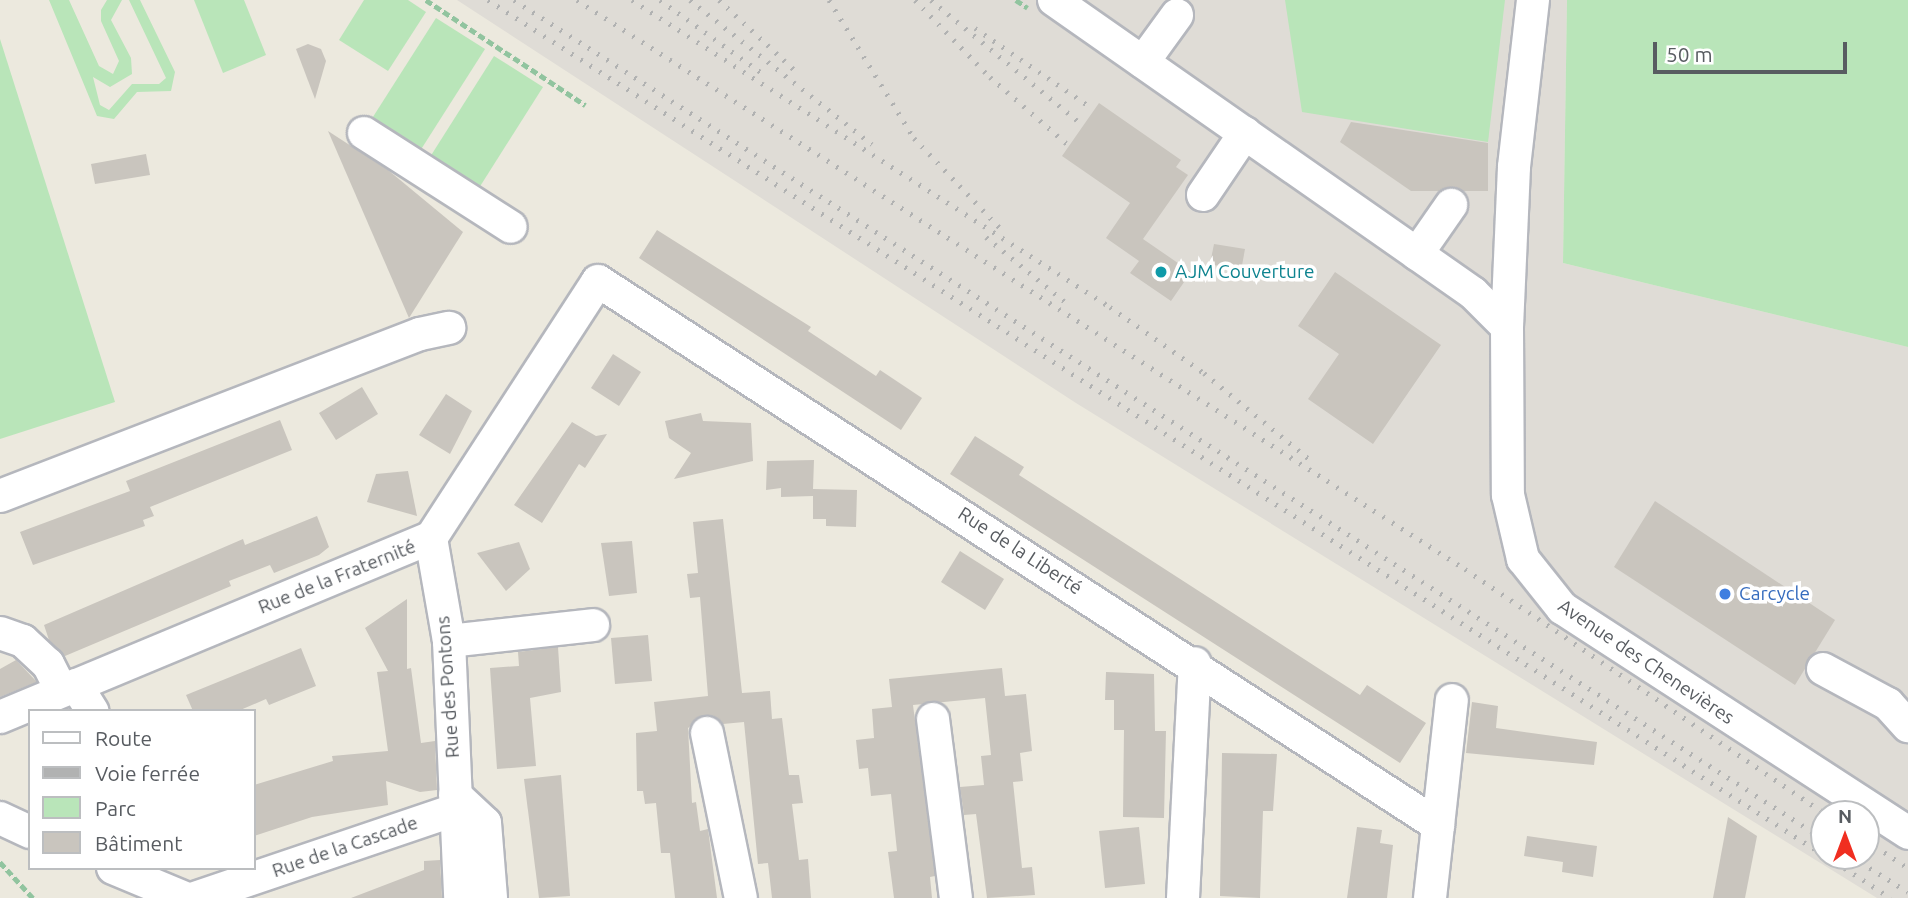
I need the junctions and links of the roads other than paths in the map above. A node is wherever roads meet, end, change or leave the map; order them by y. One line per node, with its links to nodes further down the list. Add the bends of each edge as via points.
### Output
1 (1054, 0): 4 (street)
2 (1532, 0): 12 (street, Avenue des Chenevières, via 1514,167)
3 (1178, 15): 4 (street)
4 (1143, 62): 6 (street)
5 (364, 133): 9 (street)
6 (1245, 134): 7 (street); 10 (street)
7 (1203, 195)
8 (1451, 205): 10 (street)
9 (511, 227)
10 (1418, 254): 12 (street, via 1473,293)
11 (598, 281): 15 (street, Rue de la Fraternité); 19 (street, Rue de la Liberté)
12 (1507, 327): 33 (street, Avenue des Chenevières, via 1511,520 1539,585 1562,608)
13 (449, 328): 14 (street, via 420,334)
14 (0, 496)
15 (431, 538): 18 (street, Rue des Pontons); 21 (street, Rue de la Fraternité)
16 (593, 625): 18 (street)
17 (0, 633): 21 (street, via 23,641)
18 (449, 641): 29 (street, Rue des Pontons)
19 (1195, 663): 31 (street, Rue de la Liberté); 41 (street)
20 (1823, 669): 27 (street, via 1888,704)
21 (77, 696): 24 (street, Rue de la Fraternité)
22 (1452, 700): 31 (street)
23 (28, 709): 25 (street, Rue de la Fraternité)
24 (29, 709)
25 (0, 717)
26 (933, 719): 40 (street)
27 (1908, 726)
28 (707, 733): 39 (street)
29 (455, 803): 36 (street, Rue de la Cascade); 37 (street, Rue des Pontons); 38 (street, via 485,823)
30 (0, 818): 32 (street)
31 (1438, 825): 42 (street)
32 (28, 831)
33 (1908, 833)
34 (121, 870): 35 (street)
35 (185, 898)
36 (195, 898)
37 (460, 898)
38 (491, 898)
39 (741, 898)
40 (956, 898)
41 (1183, 898)
42 (1430, 898)

